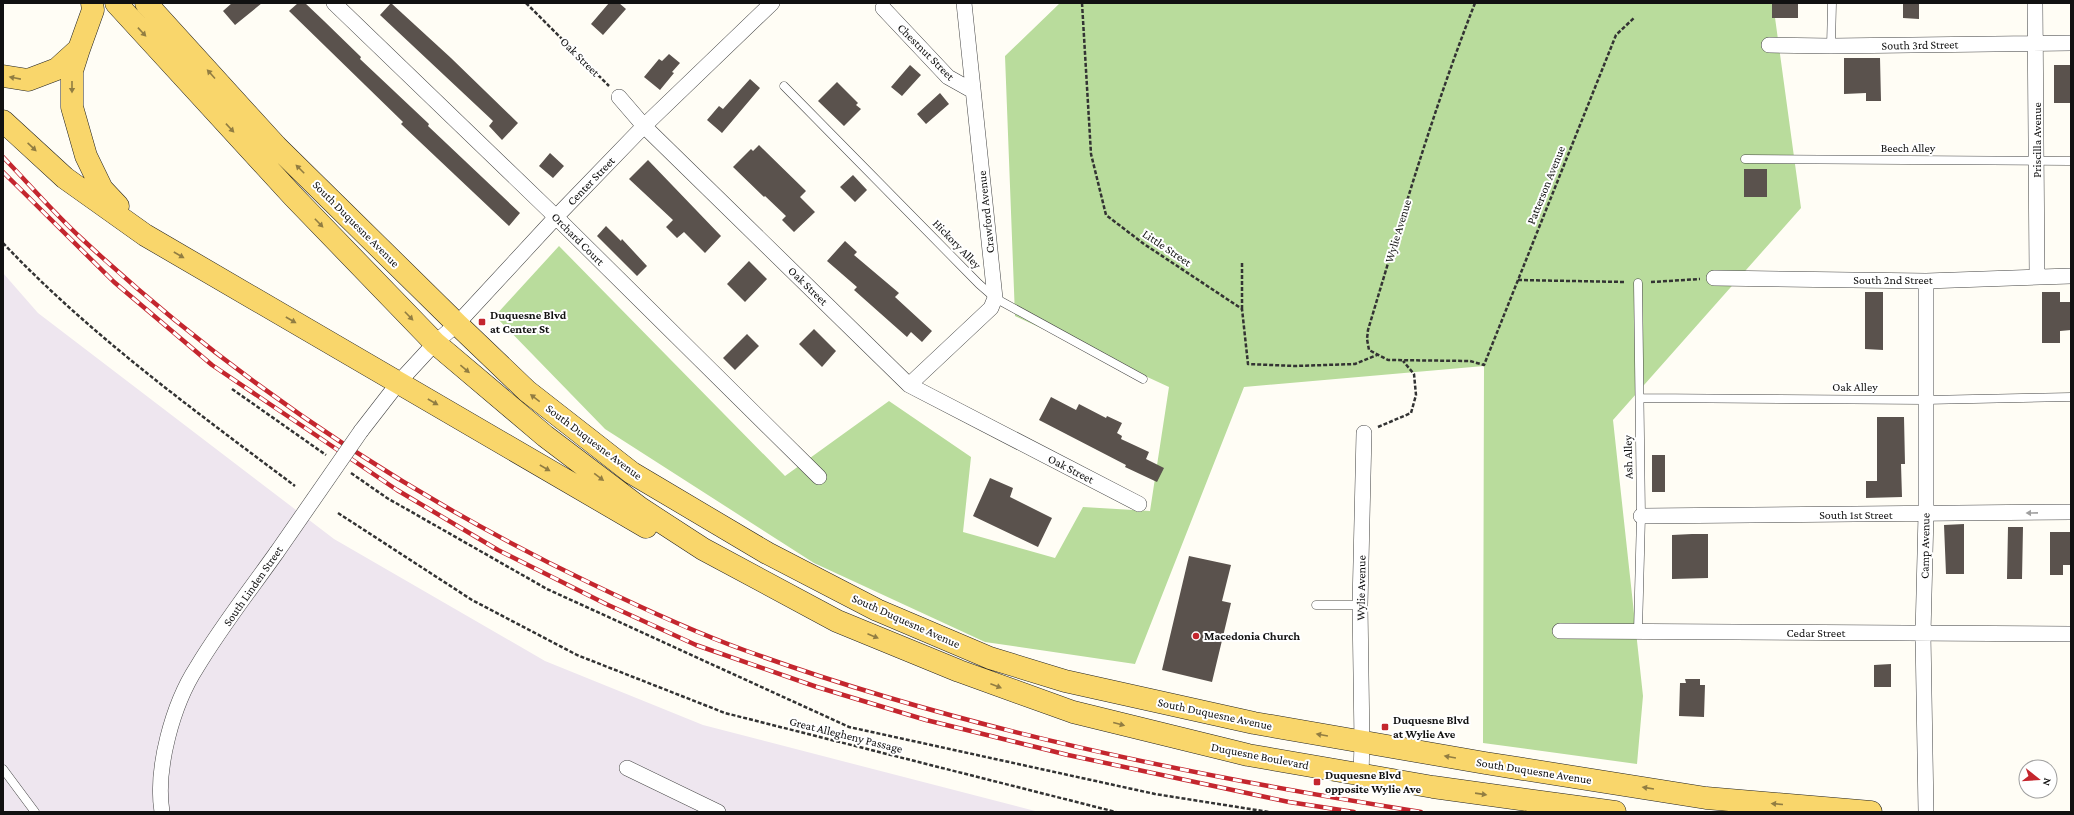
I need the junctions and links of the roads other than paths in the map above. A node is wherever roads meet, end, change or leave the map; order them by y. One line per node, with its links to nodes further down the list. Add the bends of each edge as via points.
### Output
1 (92, 3): 14 (main road, via 93,10)
2 (116, 3): 33 (main road, South Duquesne Avenue, one-way to 33, via 293,196)
3 (146, 3): 32 (main road, South Duquesne Avenue, one-way to 3, via 276,146)
4 (334, 3): 24 (street, Orchard Court)
5 (772, 3): 20 (street, Center Street)
6 (964, 3): 17 (street, Crawford Avenue)
7 (1832, 3): 13 (lane)
8 (2035, 3): 10 (street, Priscilla Avenue)
9 (883, 8): 17 (street, Chestnut Street, via 948,77)
10 (2036, 43): 11 (street, South 3rd Street); 13 (street, South 3rd Street); 22 (street, Priscilla Avenue)
11 (2071, 43)
12 (1769, 45): 13 (street, South 3rd Street)
13 (1831, 46)
14 (79, 49): 15 (main road, one-way to 15, via 57,69 28,80); 25 (main road, one-way to 25, via 72,71 72,108 86,156 102,189)
15 (3, 76)
16 (784, 86): 31 (lane, Hickory Alley)
17 (973, 91): 31 (street, Crawford Avenue)
18 (619, 97): 20 (street, Oak Street)
19 (3, 121): 25 (main road, one-way to 25, via 65,178)
20 (644, 126): 24 (street, Center Street); 36 (street, Oak Street)
21 (1745, 159): 22 (lane, Beech Alley)
22 (2037, 161): 23 (lane, Beech Alley); 27 (street, Priscilla Avenue)
23 (2071, 161)
24 (556, 217): 32 (street, Center Street); 41 (street, Orchard Court)
25 (145, 235): 35 (main road, one-way to 35)
26 (2071, 276): 27 (street, South 2nd Street)
27 (2037, 277): 29 (street, South 2nd Street)
28 (1714, 278): 29 (street, South 2nd Street)
29 (1926, 281): 39 (street, Camp Avenue)
30 (1638, 283): 38 (lane, Ash Alley)
31 (995, 298): 34 (lane, Hickory Alley); 36 (street, via 991,308)
32 (457, 324): 33 (street, Center Street); 54 (main road, South Duquesne Avenue, one-way to 32, via 1254,723 1065,681 990,658 877,610 767,553 632,473 527,391)
33 (435, 343): 35 (street, Center Street); 48 (main road, South Duquesne Avenue, one-way to 48, via 545,436 640,508 703,549)
34 (1143, 379)
35 (399, 382): 48 (main road, one-way to 48, via 688,552); 59 (street, South Linden Street, bridge, via 361,431 196,668 176,709 162,760)
36 (909, 385): 42 (street, Oak Street)
37 (2071, 397): 39 (lane, Oak Alley)
38 (1640, 398): 39 (lane, Oak Alley); 45 (lane, Ash Alley)
39 (1925, 400): 44 (street, Camp Avenue)
40 (1364, 433): 47 (street, Wylie Avenue)
41 (819, 477)
42 (1139, 504)
43 (2071, 512): 44 (street, South 1st Street, one-way to 44)
44 (1926, 514): 45 (street, South 1st Street); 51 (street, Camp Avenue)
45 (1641, 516): 50 (lane, Ash Alley)
46 (1316, 605): 47 (lane)
47 (1360, 605): 54 (street, Wylie Avenue)
48 (837, 621): 53 (main road, South Duquesne Avenue, one-way to 53)
49 (1560, 631): 50 (street, Cedar Street)
50 (1638, 631): 51 (street, Cedar Street)
51 (1923, 634): 52 (street, Cedar Street); 63 (street, Camp Avenue)
52 (2071, 634)
53 (959, 671): 57 (main road, Duquesne Boulevard, one-way to 57, via 1074,712 1142,730 1248,755)
54 (1362, 743): 57 (street, Wylie Avenue); 62 (main road, South Duquesne Avenue, one-way to 54, via 1706,798)
55 (627, 768): 60 (street)
56 (3, 769): 58 (lane)
57 (1361, 775): 61 (main road, Duquesne Boulevard, one-way to 61, via 1532,802)
58 (35, 812)
59 (162, 812)
60 (718, 812)
61 (1615, 812)
62 (1871, 812)
63 (1926, 812)

